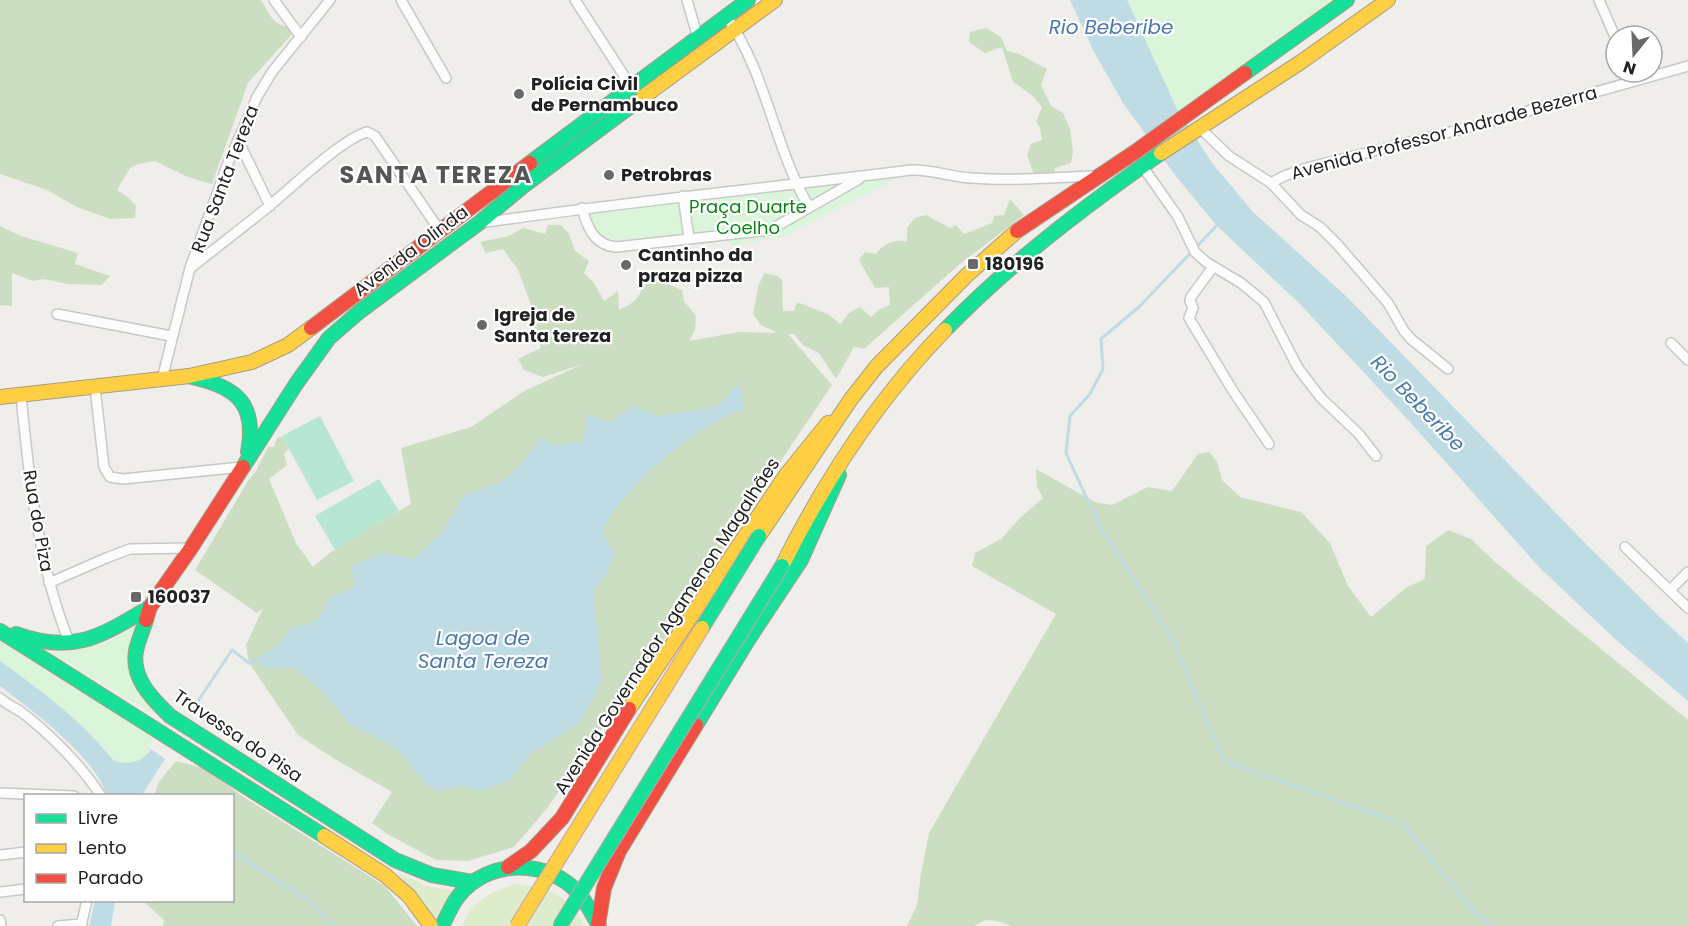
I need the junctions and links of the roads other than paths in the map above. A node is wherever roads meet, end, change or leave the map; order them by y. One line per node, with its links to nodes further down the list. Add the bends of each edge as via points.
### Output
1 (274, 0): 14 (street)
2 (330, 0): 14 (street, Rua Santa Tereza)
3 (400, 0): 18 (street)
4 (575, 0): 20 (street)
5 (687, 0): 15 (street)
6 (748, 0): 11 (main road, Avenida Olinda)
7 (775, 0): 13 (main road, Avenida Olinda)
8 (1347, 0): 25 (main road, Avenida Governador Agamenon Magalhães)
9 (1388, 0): 21 (main road)
10 (1599, 0): 12 (street)
11 (726, 16): 13 (street); 15 (main road, Avenida Olinda)
12 (1609, 24)
13 (735, 28): 27 (street, via 759,79); 32 (main road, Avenida Olinda)
14 (301, 37): 22 (street, Rua Santa Tereza, via 272,72)
15 (698, 38): 20 (main road, Avenida Olinda)
16 (1688, 66): 17 (street, Avenida Professor Andrade Bezerra)
17 (1664, 73)
18 (447, 78)
19 (1627, 84): 26 (street, Avenida Professor Andrade Bezerra, via 1310,167)
20 (632, 88): 33 (main road, Avenida Olinda)
21 (1197, 129): 23 (main road); 26 (street)
22 (238, 140): 29 (street); 36 (street, Rua Santa Tereza)
23 (1144, 166): 35 (street, via 1178,217 1192,248); 48 (main road, via 1049,236 982,294 890,391)
24 (864, 176): 25 (street, via 919,170 991,179); 27 (street); 30 (street)
25 (1098, 176): 47 (main road, Avenida Governador Agamenon Magalhães, via 1017,231 967,275)
26 (1271, 183): 41 (street, via 1300,215 1337,244 1388,303 1411,339)
27 (796, 185): 28 (street); 30 (street)
28 (684, 196): 31 (street); 34 (street)
29 (270, 206): 33 (street, via 338,149 367,132 375,136); 36 (street)
30 (809, 207): 34 (street, via 770,230)
31 (582, 208): 32 (street); 34 (street, via 586,226 607,246)
32 (479, 223): 51 (main road, Avenida Olinda, via 329,338)
33 (440, 231): 42 (main road, Avenida Olinda, via 288,345 252,362)
34 (689, 238)
35 (1213, 267): 49 (street, via 1191,297 1190,318); 50 (street, via 1241,282 1264,303 1298,368)
36 (190, 268): 38 (street, Rua Santa Tereza)
37 (57, 314): 38 (street)
38 (171, 336): 43 (street, Rua Santa Tereza)
39 (1671, 343): 40 (street)
40 (1688, 360)
41 (1448, 369)
42 (189, 376): 43 (main road, Avenida Olinda); 51 (main road, via 221,386 243,403 250,418 251,435)
43 (162, 379): 44 (main road, Avenida Olinda)
44 (95, 387): 45 (main road, Avenida Olinda); 51 (street, via 104,467 110,477 123,479)
45 (21, 394): 46 (main road, Avenida Olinda); 55 (street, Rua do Piza, via 29,477)
46 (0, 397)
47 (850, 399): 67 (main road, Avenida Governador Agamenon Magalhães, via 814,438 759,515 613,733 562,819 531,851); 78 (main road, Avenida Governador Agamenon Magalhães, bridge, via 759,536)
48 (853, 443): 79 (main road, bridge, via 802,522 782,566); 80 (main road, via 801,560 620,851 604,888)
49 (1269, 444)
50 (1376, 456)
51 (244, 462): 52 (main road, Avenida Olinda)
52 (190, 548): 55 (street, via 130,549); 57 (main road, Avenida Olinda)
53 (1625, 548): 56 (street)
54 (1688, 572): 56 (street)
55 (49, 583): 60 (street, Rua do Piza)
56 (1670, 590): 58 (street)
57 (150, 607): 60 (main road, via 97,638); 68 (main road, Travessa do Pisa, via 138,643 136,665 140,680 151,697 182,724 395,860 428,875)
58 (1688, 608)
59 (0, 629): 60 (main road, via 43,643); 76 (main road, via 386,875 409,896)
60 (70, 644)
61 (2, 702): 64 (street, via 21,712 65,752)
62 (0, 793): 63 (street)
63 (37, 794)
64 (100, 794)
65 (24, 852): 66 (street)
66 (0, 855)
67 (508, 867): 68 (main road); 80 (main road, via 541,869 571,884 592,910)
68 (472, 882): 77 (main road, via 453,903)
69 (24, 890): 70 (street)
70 (0, 892)
71 (87, 902): 73 (street)
72 (0, 920): 74 (street)
73 (81, 925): 75 (street)
74 (1, 926)
75 (58, 926)
76 (431, 926)
77 (442, 926)
78 (517, 926)
79 (560, 926)
80 (598, 926)

